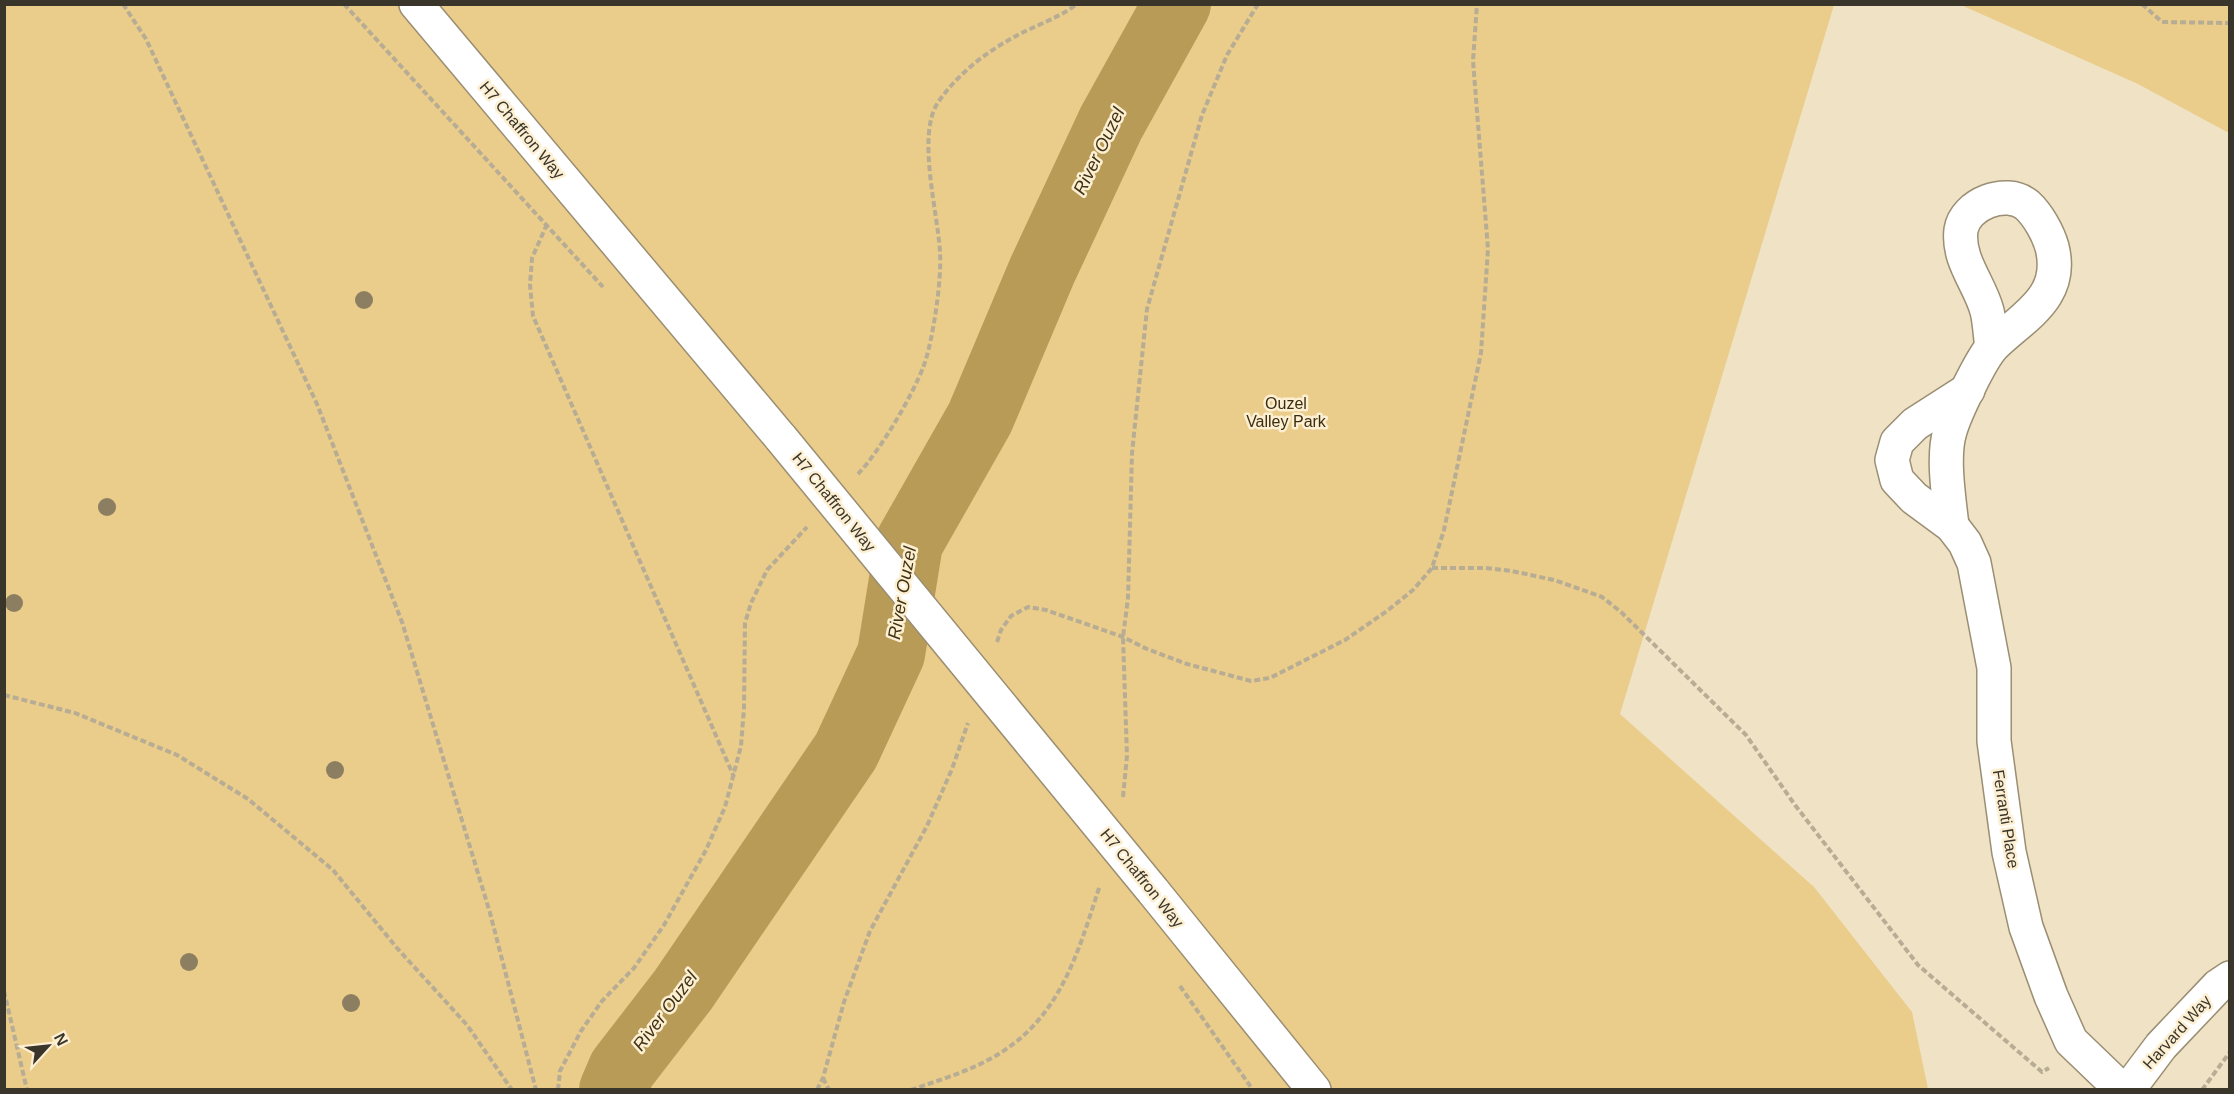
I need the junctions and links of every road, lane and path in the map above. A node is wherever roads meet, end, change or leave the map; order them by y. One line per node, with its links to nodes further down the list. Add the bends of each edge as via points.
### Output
1 (123, 4): 29 (path, via 146,39 317,404 402,622 490,913)
2 (344, 4): 8 (path)
3 (416, 4): 34 (street, H7 Chaffron Way, bridge, via 781,438)
4 (1258, 4): 14 (path, via 1227,55 1202,115 1147,309 1132,453 1128,598)
5 (1477, 4): 13 (path, via 1473,61 1488,249 1481,353 1444,530)
6 (2142, 4): 7 (path, via 2162,22)
7 (2229, 23)
8 (547, 224): 9 (path); 18 (path, via 531,258 533,316)
9 (609, 294)
10 (1992, 347): 11 (street, Ferranti Place)
11 (1968, 390): 12 (street, Ferranti Place, via 1949,432 1946,467); 12 (street, Ferranti Place, via 1915,424 1898,442 1892,460 1897,480)
12 (1952, 526): 24 (street, Ferranti Place, via 1974,563 1994,668 1994,741 2010,852 2026,927 2051,996)
13 (1432, 568): 14 (path, via 1413,590 1345,640 1270,678 1251,681 1220,674); 24 (path, via 1512,571 1554,580 1602,597 1622,612 1746,735 1795,806 1918,965 2042,1072)
14 (1123, 637): 15 (path, via 1028,607 1011,616); 19 (path, via 1127,756)
15 (994, 651)
16 (4, 694): 28 (path, via 75,713 177,755 248,799 333,870 467,1025)
17 (971, 716): 26 (path, via 927,826 870,931)
18 (734, 778)
19 (1122, 807)
20 (1101, 881): 32 (path, via 1063,985 1028,1033 988,1060)
21 (2229, 978): 36 (street, Harvard Way, via 2162,1046)
22 (1175, 979): 33 (path)
23 (4, 991): 27 (path)
24 (2077, 1048): 35 (street, Ferranti Place)
25 (2229, 1052): 37 (path)
26 (823, 1077): 30 (path); 31 (path)
27 (27, 1089)
28 (512, 1089)
29 (536, 1089)
30 (817, 1089)
31 (829, 1089)
32 (911, 1089)
33 (1254, 1089)
34 (1314, 1089)
35 (2122, 1089)
36 (2128, 1089)
37 (2202, 1089)

